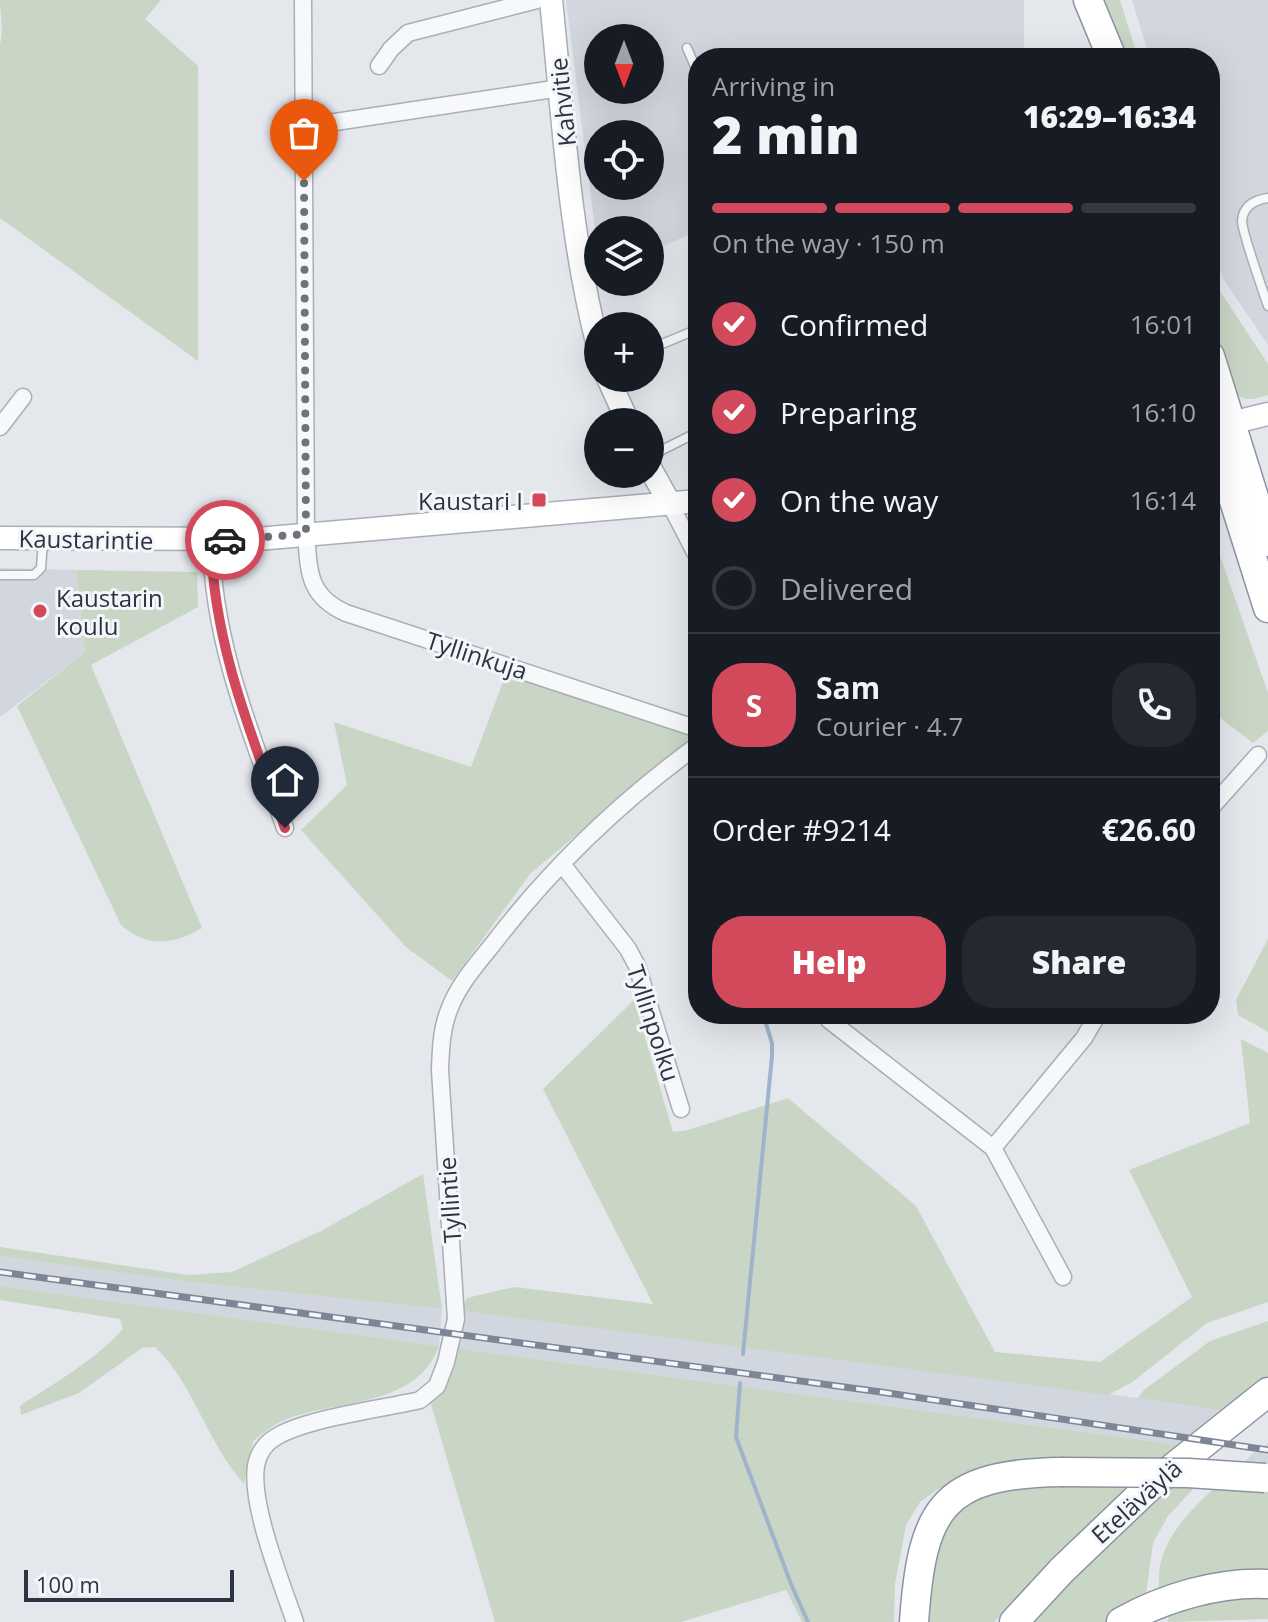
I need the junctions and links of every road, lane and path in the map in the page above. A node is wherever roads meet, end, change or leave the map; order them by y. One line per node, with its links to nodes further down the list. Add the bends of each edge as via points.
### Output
1 (303, 0): 9 (street, Tyllinkuja)
2 (537, 0): 7 (street, via 408,33)
3 (551, 0): 8 (street, Kahvitie)
4 (1088, 0): 5 (highway); 6 (highway)
5 (1099, 48)
6 (1108, 48)
7 (379, 66)
8 (560, 88): 9 (street); 12 (street, Kahvitie)
9 (302, 127): 26 (street, Tyllinkuja)
10 (1268, 198): 11 (lane, via 1248,205 1242,221)
11 (1268, 306)
12 (590, 312)
13 (688, 333): 14 (lane)
14 (664, 343)
15 (23, 397): 18 (street)
16 (1268, 414): 17 (street)
17 (1220, 425)
18 (0, 427)
19 (688, 437): 22 (lane)
20 (1220, 437): 31 (highway)
21 (1220, 443): 33 (highway)
22 (664, 449)
23 (661, 488): 25 (street)
24 (688, 502): 25 (street, Kaustarintie)
25 (670, 504): 26 (street, Kaustarintie); 29 (street)
26 (306, 534): 30 (street, Kaustarintie); 34 (street, Tyllinkuja, via 313,587 329,605)
27 (0, 538): 28 (street, Kaustarintie)
28 (43, 538): 30 (street, Kaustarintie); 32 (lane, via 41,568 34,575)
29 (688, 539)
30 (211, 541): 38 (street, via 215,603 228,665)
31 (1268, 542)
32 (0, 575)
33 (1268, 608)
34 (688, 726)
35 (688, 752): 39 (street, Tyllintie, via 613,813)
36 (1258, 755): 37 (street)
37 (1220, 798)
38 (285, 828)
39 (562, 864): 42 (street, Tyllinpolku, via 637,966); 48 (street, Tyllintie, via 524,902 464,981 441,1039 456,1319 437,1386 420,1400 287,1432 259,1456 258,1499)
40 (834, 1024): 43 (street)
41 (1092, 1024): 43 (street)
42 (681, 1109)
43 (993, 1148): 44 (street)
44 (1063, 1277)
45 (1268, 1392): 50 (highway, Eteläväylä, via 1150,1486)
46 (1267, 1478): 49 (highway, bridge, via 1061,1472 1018,1473 980,1482 951,1500 931,1524)
47 (1268, 1584): 51 (highway, via 1207,1591)
48 (295, 1622)
49 (914, 1622)
50 (1014, 1622)
51 (1121, 1622)

